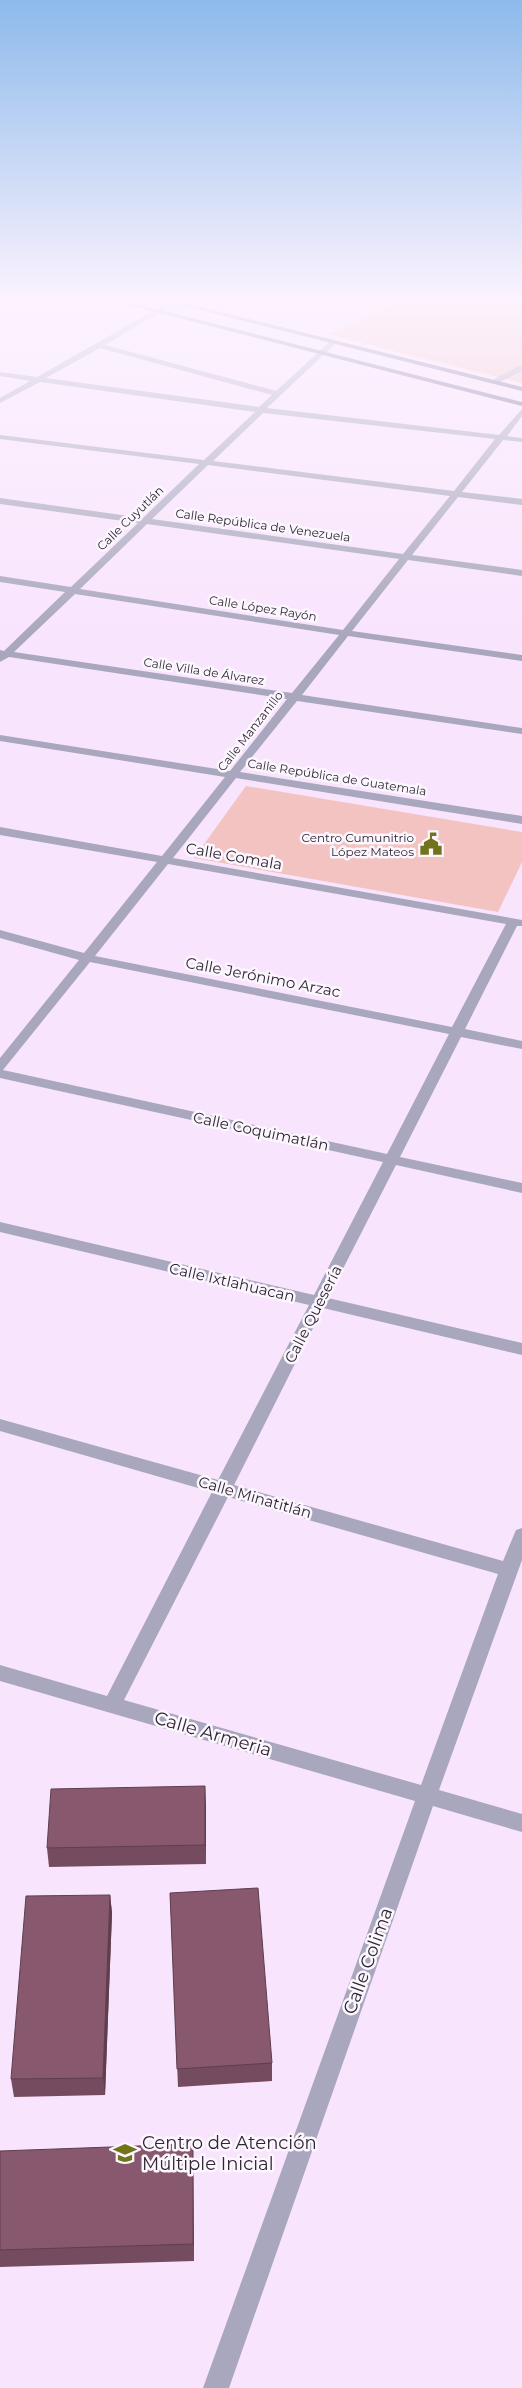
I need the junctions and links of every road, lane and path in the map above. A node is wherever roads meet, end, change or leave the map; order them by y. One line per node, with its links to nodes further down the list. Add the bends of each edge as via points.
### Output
1 (256, 414): 7 (street, Calle Cuyutlán)
2 (299, 414): 5 (street)
3 (519, 414): 5 (street, Calle Manzanillo)
4 (0, 438): 7 (street)
5 (501, 438): 6 (street); 8 (street, Calle Manzanillo)
6 (522, 440)
7 (206, 463): 8 (street); 11 (street, Calle Cuyutlán)
8 (457, 494): 10 (street); 12 (street, Calle Manzanillo)
9 (0, 501): 11 (street, Calle República de Venezuela)
10 (522, 502)
11 (145, 521): 12 (street, Calle República de Venezuela); 15 (street, Calle Cuyutlán)
12 (406, 557): 13 (street, Calle República de Venezuela); 16 (street, Calle Manzanillo)
13 (522, 573)
14 (0, 578): 15 (street, Calle López Rayón)
15 (72, 591): 16 (street, Calle López Rayón); 17 (street, Calle Cuyutlán)
16 (346, 633): 18 (street, Calle López Rayón); 19 (street, Calle Manzanillo)
17 (2, 656): 19 (street, Calle Villa de Álvarez)
18 (522, 658)
19 (295, 697): 20 (street, Calle Villa de Álvarez); 22 (street, Calle Manzanillo)
20 (522, 731)
21 (0, 738): 22 (street, Calle República de Guatemala)
22 (233, 775): 23 (street, Calle República de Guatemala); 25 (street, Calle Manzanillo)
23 (522, 820)
24 (0, 831): 25 (street, Calle Comala)
25 (165, 860): 26 (street, Calle Comala); 28 (street, Calle Manzanillo)
26 (517, 923): 29 (street, Calle Quesería)
27 (0, 934): 28 (street, Calle Jerónimo Arzac)
28 (87, 958): 29 (street, Calle Jerónimo Arzac); 31 (street, Calle Manzanillo)
29 (457, 1032): 30 (street, Calle Jerónimo Arzac); 33 (street, Calle Quesería)
30 (522, 1045)
31 (0, 1067)
32 (0, 1074): 33 (street, Calle Coquimatlán)
33 (391, 1159): 34 (street, Calle Coquimatlán); 36 (street, Calle Quesería)
34 (522, 1188)
35 (0, 1228): 36 (street, Calle Ixtlahuacan)
36 (319, 1302): 37 (street, Calle Ixtlahuacan); 39 (street, Calle Quesería)
37 (522, 1349)
38 (0, 1425): 39 (street, Calle Minatitlán)
39 (223, 1488): 41 (street, Calle Minatitlán); 43 (street, Calle Quesería)
40 (522, 1535): 41 (street, Calle Colima)
41 (509, 1570): 44 (street, Calle Colima)
42 (0, 1673): 43 (street, Calle Armeria)
43 (112, 1705): 44 (street, Calle Armeria)
44 (427, 1795): 45 (street, Calle Armeria); 46 (street, Calle Colima)
45 (522, 1823)
46 (216, 2388)

